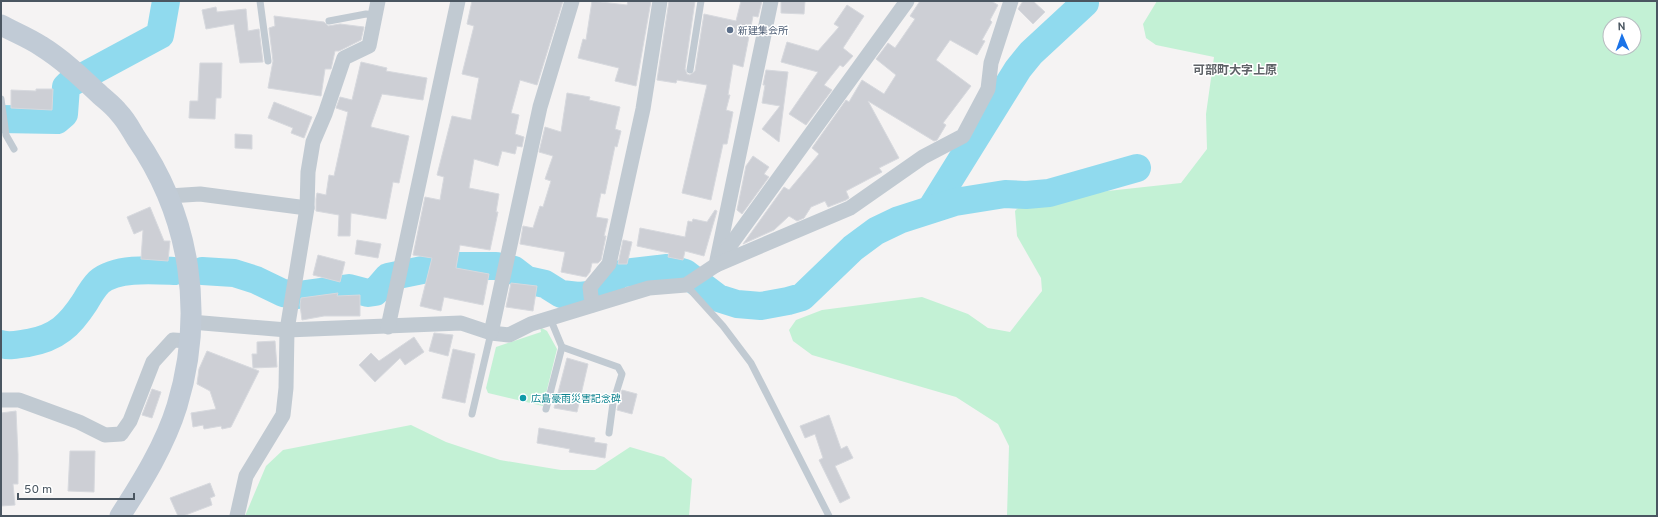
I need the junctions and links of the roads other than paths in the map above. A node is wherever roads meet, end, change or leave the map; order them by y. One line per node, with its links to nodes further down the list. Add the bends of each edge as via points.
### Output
1 (260, 1): 12 (lane)
2 (458, 1): 22 (street)
3 (572, 1): 25 (street, via 540,107)
4 (660, 1): 20 (street, via 643,109 609,264 590,287)
5 (701, 1): 13 (lane)
6 (771, 1): 18 (street)
7 (907, 1): 18 (street)
8 (1011, 1): 18 (street, via 991,63 988,89 963,136 923,157 850,208)
9 (377, 8): 10 (lane, via 366,14); 17 (street, via 369,46 344,58 313,142 308,172)
10 (329, 21)
11 (1, 25): 16 (street, via 41,46 72,69 119,113 151,160)
12 (268, 61)
13 (690, 70)
14 (1, 99): 15 (lane, via 6,135)
15 (14, 149)
16 (169, 196): 17 (street, via 200,194); 24 (street, via 183,241 191,290)
17 (307, 208): 23 (street)
18 (716, 265): 19 (street)
19 (691, 282): 20 (street); 33 (lane, via 751,363)
20 (591, 298): 21 (street)
21 (550, 318): 25 (street, via 509,335); 26 (lane)
22 (388, 327): 23 (street); 25 (street, via 461,323)
23 (287, 330): 24 (street); 32 (street, via 286,388 282,415 246,476)
24 (190, 332): 27 (street, via 172,340 153,362 130,421 121,434 105,435 79,422 19,400); 31 (street, via 187,363 177,407 160,447)
25 (492, 333): 29 (lane)
26 (562, 347): 28 (lane); 30 (lane, via 618,367 622,374 613,403)
27 (1, 400)
28 (546, 409)
29 (472, 414)
30 (609, 433)
31 (120, 516)
32 (237, 516)
33 (829, 516)

